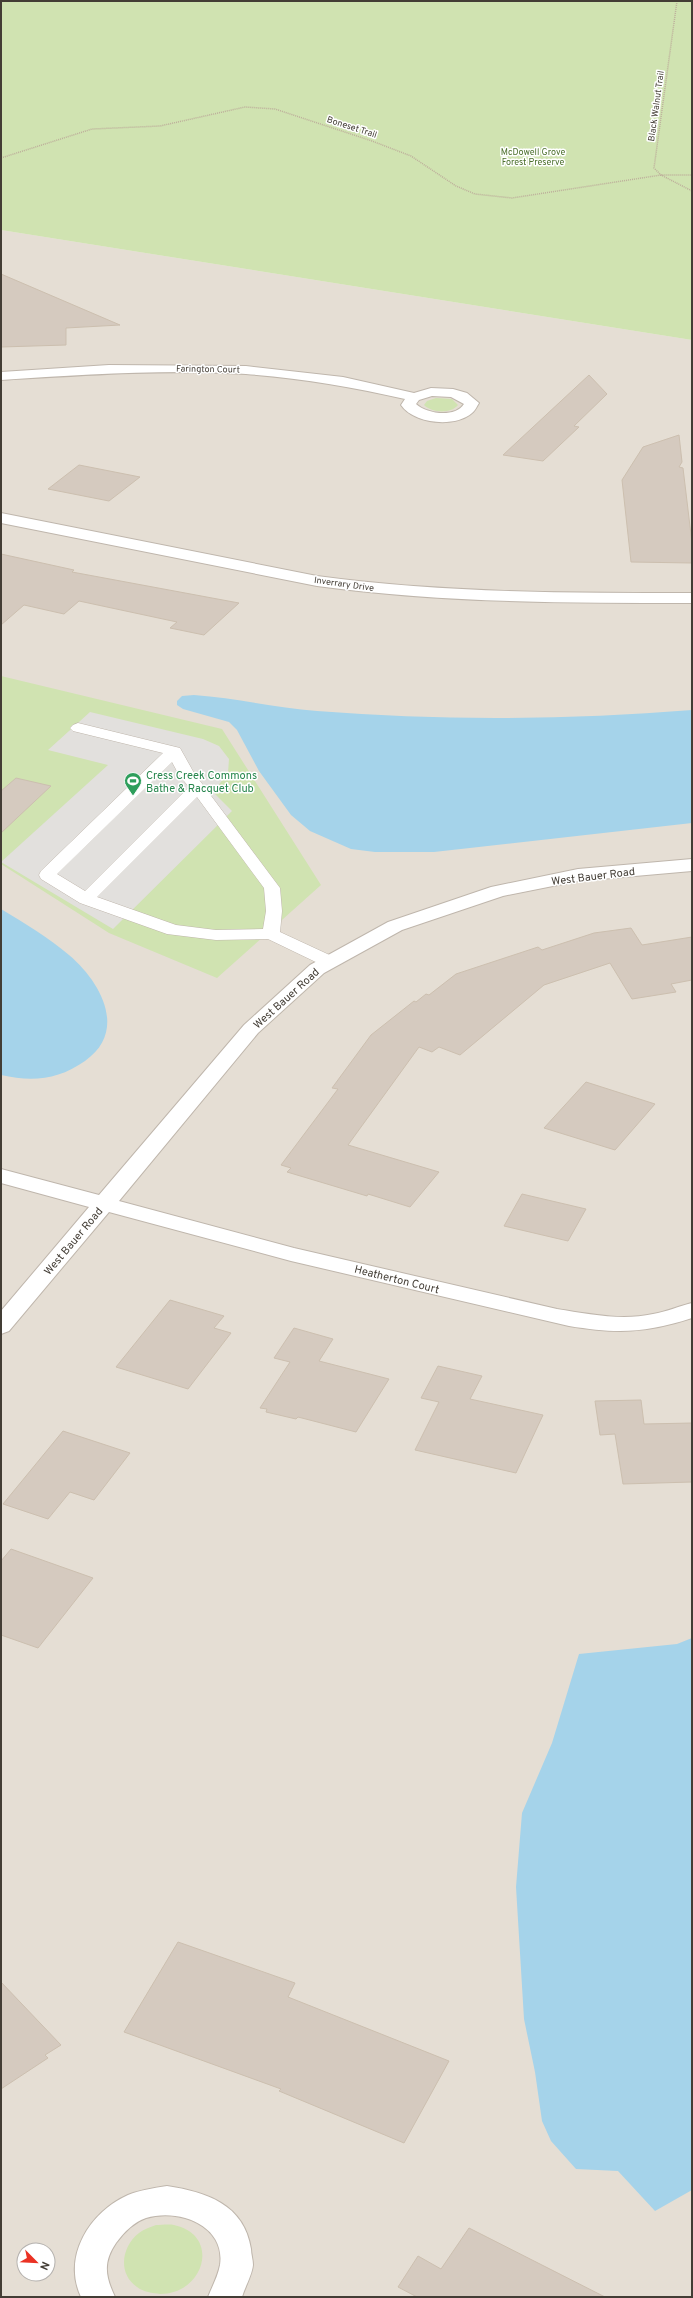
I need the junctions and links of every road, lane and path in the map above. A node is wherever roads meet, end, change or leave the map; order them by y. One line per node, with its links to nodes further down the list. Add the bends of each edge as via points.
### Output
1 (677, 1): 3 (path, Black Walnut Trail, via 654,168)
2 (1, 158): 3 (path, Boneset Trail, via 92,129 160,126 236,108 260,107 275,109 365,138 411,156 456,186 475,194 512,198)
3 (661, 175): 4 (path, Boneset Trail); 5 (path)
4 (692, 175)
5 (692, 191)
6 (1, 376): 7 (street, Farington Court, via 109,369 246,370 342,381)
7 (414, 397)
8 (1, 518): 9 (street, Inverrary Drive, via 317,581 365,588 466,595)
9 (692, 598)
10 (78, 728): 11 (lane)
11 (174, 751): 12 (lane, via 187,775); 14 (lane, via 47,875)
12 (198, 787): 14 (lane); 15 (lane, via 272,888 274,911)
13 (692, 865): 16 (street, West Bauer Road, via 578,875 498,891 395,926)
14 (86, 899): 15 (lane, via 173,930 216,935)
15 (271, 934): 16 (lane)
16 (330, 962): 18 (street, West Bauer Road, via 317,969 251,1029)
17 (1, 1176): 18 (street, Heatherton Court)
18 (104, 1204): 19 (street, Heatherton Court, via 292,1254 558,1316 599,1323 631,1324 654,1322); 20 (street, West Bauer Road)
19 (692, 1310)
20 (1, 1326)
21 (96, 2296): 22 (street, via 90,2275 92,2253 100,2233 116,2216 137,2204 160,2199 184,2201 205,2208 223,2223 234,2241 238,2262 233,2283)
22 (225, 2297)

